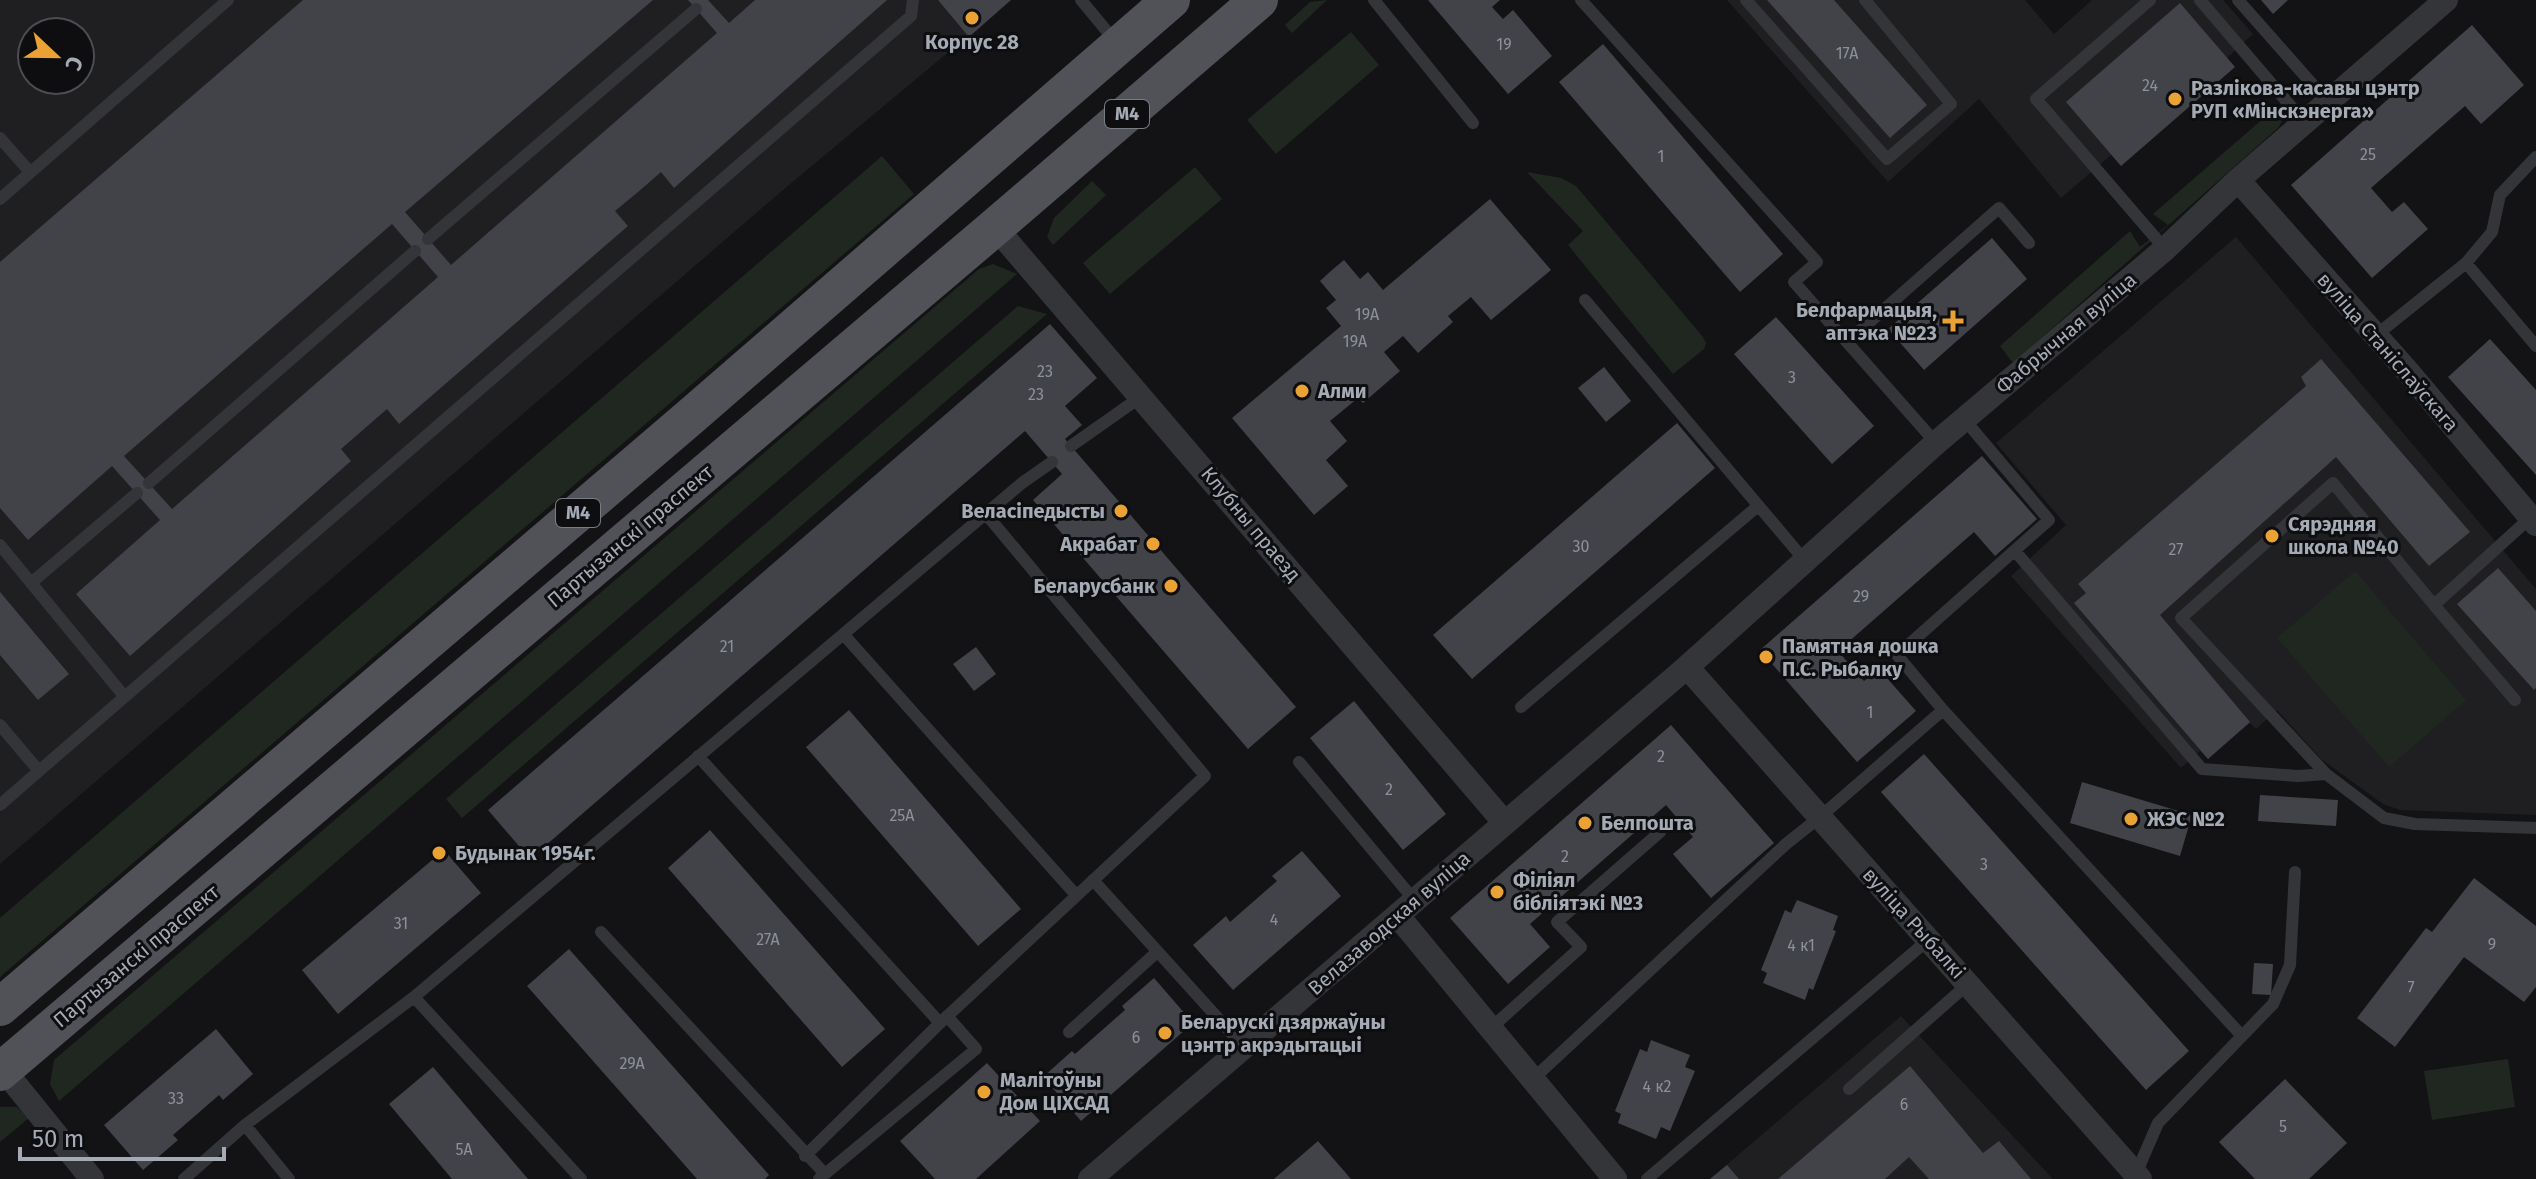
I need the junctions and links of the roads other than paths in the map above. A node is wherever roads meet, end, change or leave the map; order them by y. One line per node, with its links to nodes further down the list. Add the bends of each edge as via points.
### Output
1 (228, 0): 21 (lane)
2 (913, 0): 54 (lane, via 911,16)
3 (1081, 0): 15 (lane)
4 (1171, 0): 15 (main road, М4)
5 (1259, 0): 25 (main road, Партызанскі праспект / М4)
6 (1374, 0): 17 (lane)
7 (1581, 0): 33 (lane, via 1817,262 1794,282)
8 (1746, 0): 9 (lane, via 1887,159 1951,104)
9 (1865, 0)
10 (2150, 0): 28 (lane, via 2036,99)
11 (2200, 0): 18 (lane)
12 (2238, 0): 16 (lane)
13 (2446, 0): 16 (street, Фабрычная вуліца)
14 (696, 9): 26 (lane)
15 (1118, 45): 23 (main road, М4)
16 (2329, 103): 18 (street, Фабрычная вуліца)
17 (1473, 123)
18 (2306, 124): 22 (street, Фабрычная вуліца)
19 (0, 138): 21 (lane)
20 (2536, 157): 30 (lane, via 2500,195 2492,232)
21 (30, 172): 24 (lane)
22 (2238, 180): 28 (street, Фабрычная вуліца); 32 (street, вуліца Станіслаўскага)
23 (958, 183): 25 (main road); 36 (main road, М4)
24 (0, 199)
25 (995, 227): 35 (street, Клубны праезд); 40 (main road, Партызанскі праспект / М4)
26 (428, 239)
27 (2029, 243): 33 (lane, via 1999,208)
28 (2165, 249): 37 (street, Фабрычная вуліца)
29 (415, 251): 42 (lane)
30 (2466, 263): 32 (lane); 34 (lane)
31 (1585, 300): 44 (lane)
32 (2375, 336): 46 (street, вуліца Станіслаўскага)
33 (1847, 342): 38 (lane)
34 (2536, 346)
35 (1142, 396): 39 (lane); 65 (street, Клубны праезд)
36 (689, 418): 40 (main road, via 705,418 724,429); 77 (main road, М4)
37 (1964, 419): 38 (street, Фабрычная вуліца); 48 (lane, via 2049,520)
38 (1936, 443): 49 (street, Фабрычная вуліца)
39 (1071, 446)
40 (718, 462): 83 (main road, Партызанскі праспект / М4)
41 (1052, 462): 45 (lane)
42 (149, 483)
43 (137, 493): 50 (lane)
44 (1758, 506): 49 (lane); 56 (lane)
45 (986, 514): 52 (lane); 69 (lane, via 1205,776)
46 (2533, 521): 51 (lane)
47 (0, 545): 50 (lane)
48 (2015, 551): 57 (lane, via 1897,655); 62 (lane, via 2202,769)
49 (1806, 562): 53 (street, Фабрычная вуліца)
50 (31, 583): 54 (lane)
51 (2434, 605): 55 (lane); 62 (lane, via 2333,483 2181,618)
52 (844, 635): 59 (lane); 70 (lane)
53 (1687, 667): 64 (street, вуліца Рыбалкі); 65 (street, Велазаводская вуліца)
54 (124, 696): 61 (lane)
55 (2515, 700)
56 (1521, 707)
57 (1943, 710): 64 (lane); 81 (lane)
58 (0, 725): 61 (lane)
59 (698, 756): 76 (lane); 78 (lane)
60 (1299, 762): 71 (lane)
61 (39, 771): 63 (lane)
62 (2326, 774): 66 (lane, via 2384,818)
63 (0, 805)
64 (1820, 817): 73 (street, вуліца Рыбалкі); 84 (lane)
65 (1504, 822): 71 (street, Велазаводская вуліца)
66 (2536, 828)
67 (1660, 832): 79 (lane, via 1557,922 1581,947)
68 (2295, 872): 81 (lane, via 2290,965 2273,1004)
69 (1093, 880): 70 (lane); 74 (lane)
70 (1076, 895): 78 (lane)
71 (1407, 909): 79 (street); 82 (street, Велазаводская вуліца)
72 (601, 932): 87 (lane)
73 (1928, 940): 75 (street, вуліца Рыбалкі); 96 (lane)
74 (1157, 952): 80 (lane); 82 (lane)
75 (1968, 984): 85 (lane); 89 (street, вуліца Рыбалкі)
76 (414, 997): 86 (lane); 93 (lane)
77 (0, 1007)
78 (943, 1019): 87 (lane); 88 (lane, via 976,1049)
79 (1491, 1028): 84 (street)
80 (1069, 1032)
81 (2242, 1036): 89 (lane, via 2158,1123)
82 (1244, 1047): 94 (street, Велазаводская вуліца)
83 (1, 1069): 90 (street)
84 (1534, 1078): 95 (street)
85 (1849, 1089)
86 (245, 1125): 91 (lane); 92 (lane)
87 (805, 1156): 88 (lane)
88 (822, 1177)
89 (2137, 1178)
90 (92, 1179)
91 (184, 1179)
92 (289, 1179)
93 (581, 1179)
94 (1090, 1179)
95 (1615, 1179)
96 (1647, 1179)

